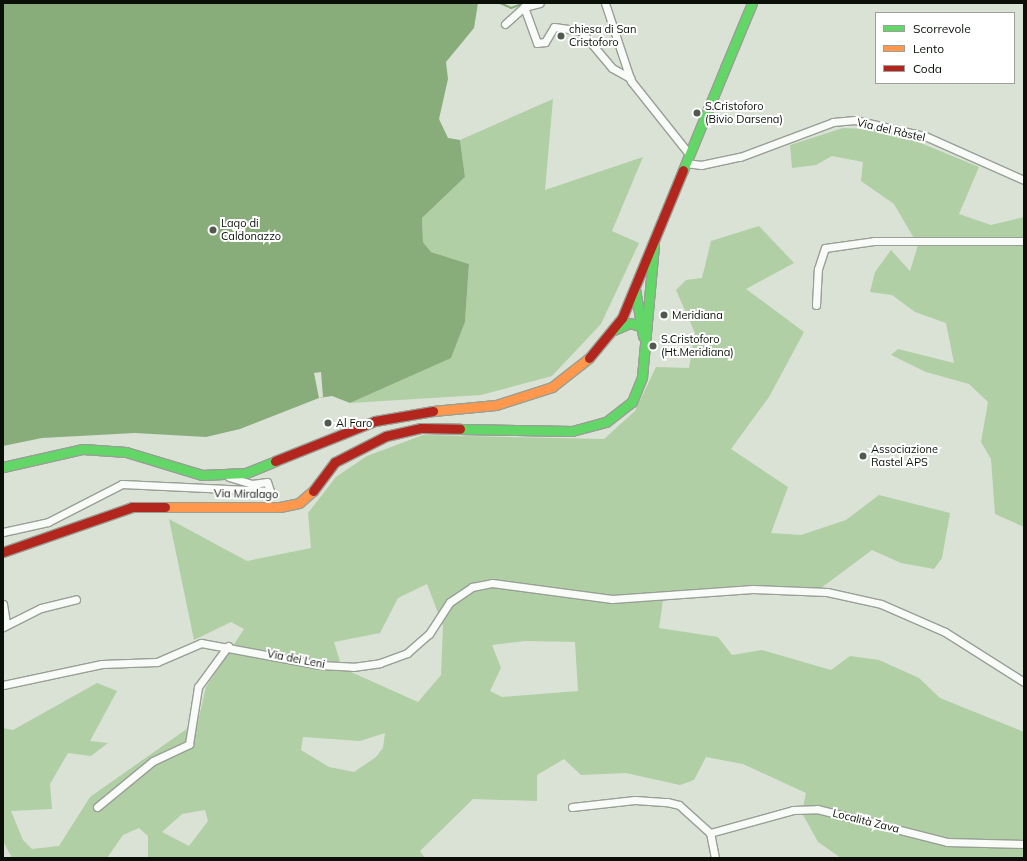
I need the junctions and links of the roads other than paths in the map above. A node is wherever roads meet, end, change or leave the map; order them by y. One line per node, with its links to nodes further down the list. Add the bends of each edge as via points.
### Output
1 (605, 3): 6 (street)
2 (752, 3): 7 (main road)
3 (537, 4): 4 (street)
4 (524, 7): 5 (street); 6 (street, via 537,43 545,42 554,27 581,31 612,68)
5 (505, 24)
6 (630, 78): 7 (street)
7 (688, 158): 8 (street, Via del Ràstel, via 701,164 740,157 826,124 855,120 925,136); 10 (main road)
8 (1024, 180)
9 (1024, 241): 13 (street, via 874,241 825,248 818,269)
10 (654, 242): 11 (main road); 12 (main road)
11 (635, 288): 12 (main road, via 643,288); 14 (main road); 15 (main road)
12 (650, 297): 16 (main road)
13 (816, 305)
14 (642, 327): 15 (main road, via 630,323); 16 (main road)
15 (614, 330): 18 (main road, via 570,374 552,387 524,398 375,421 262,468)
16 (646, 358): 20 (main road, Via Miralago, via 632,402 606,422 572,432 421,428 386,436 335,462 315,489 299,503 280,507 132,507)
17 (3, 467): 18 (main road, via 83,449 126,452 182,471)
18 (225, 475): 19 (street, via 252,484 267,482 270,490 122,484 48,522)
19 (3, 532)
20 (3, 552)
21 (76, 599): 23 (street, via 41,608)
22 (3, 604): 23 (street)
23 (4, 626)
24 (228, 646): 25 (street, Via dei Leni, via 320,665 353,667 380,663 407,653 429,634 450,602 472,587 506,583 612,599 753,589 826,592 881,604 945,632); 26 (street, Via dei Leni, via 201,643 157,662 102,664); 27 (street, via 198,687 189,744 153,761)
25 (1024, 682)
26 (3, 685)
27 (97, 807)
28 (572, 808): 29 (street, via 635,800 667,802 679,805)
29 (710, 833): 30 (street, Località Zava, via 793,810 817,809 947,842); 31 (street)
30 (1024, 844)
31 (715, 858)

